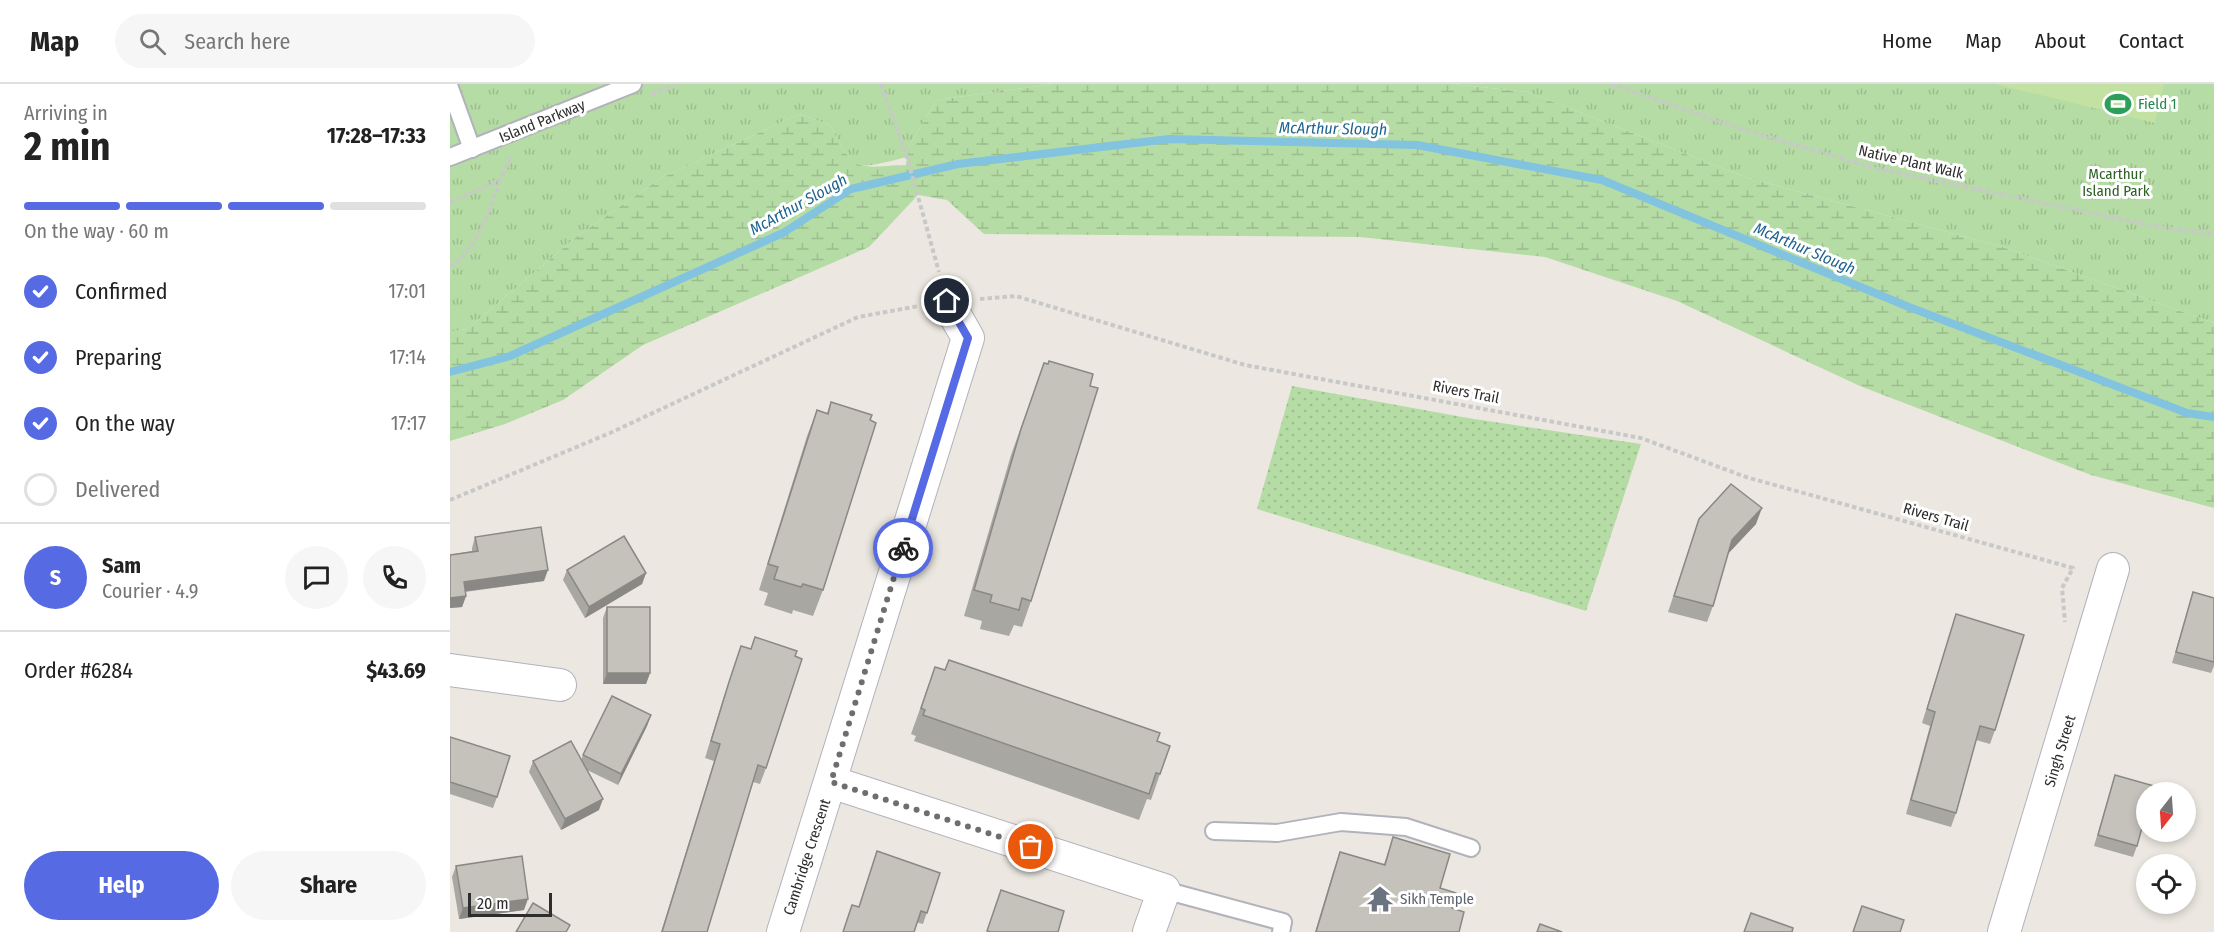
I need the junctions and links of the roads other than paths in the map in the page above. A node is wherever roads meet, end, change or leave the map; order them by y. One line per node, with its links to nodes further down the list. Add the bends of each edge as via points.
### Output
1 (633, 84): 3 (lane, Island Parkway)
2 (450, 88): 3 (lane)
3 (472, 149): 4 (lane, Island Parkway)
4 (450, 157)
5 (947, 301): 9 (street, Cambridge Crescent, via 968,338)
6 (2113, 569): 16 (street, Singh Street)
7 (450, 670): 8 (street)
8 (560, 685)
9 (831, 782): 12 (street, Cambridge Crescent); 13 (street, Cambridge Crescent)
10 (1214, 831): 11 (lane, via 1277,833 1341,822 1406,827)
11 (1471, 848)
12 (1164, 890): 14 (street); 15 (lane, via 1283,922)
13 (783, 932)
14 (1149, 932)
15 (1281, 932)
16 (2004, 932)

